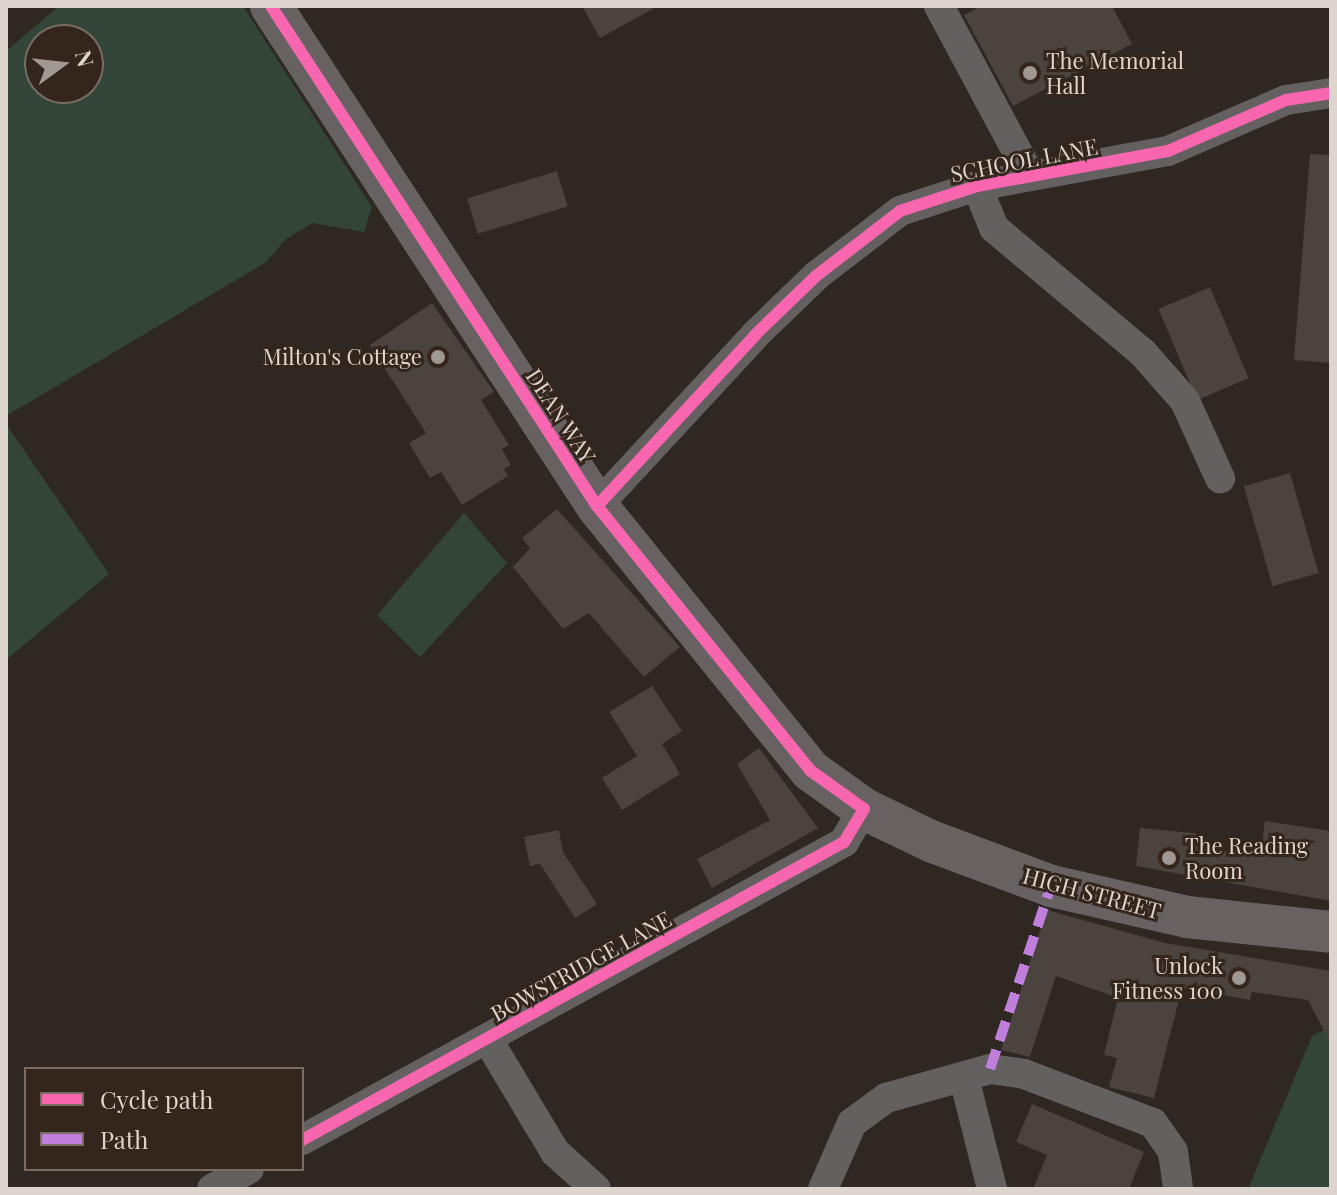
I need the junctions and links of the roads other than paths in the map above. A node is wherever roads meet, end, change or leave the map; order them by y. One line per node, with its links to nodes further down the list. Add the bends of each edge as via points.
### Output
1 (271, 6): 7 (street, DEAN WAY)
2 (939, 6): 4 (street)
3 (1331, 93): 4 (street, SCHOOL LANE, via 1286,100 1168,151)
4 (1030, 176): 5 (street, SCHOOL LANE)
5 (977, 186): 6 (street, via 994,228 1143,353 1185,401); 7 (street, SCHOOL LANE, via 900,211 816,276)
6 (1220, 478)
7 (597, 506): 8 (street, DEAN WAY, via 811,771)
8 (864, 809): 9 (street, HIGH STREET, via 933,842 1064,890 1187,917); 10 (street, BOWSTRIDGE LANE, via 844,842)
9 (1331, 932)
10 (488, 1040): 12 (street, BOWSTRIDGE LANE); 14 (street, via 531,1119)
11 (964, 1078): 16 (street, via 886,1098 852,1123); 17 (street); 18 (street, via 990,1069 1024,1074 1153,1123 1173,1152)
12 (304, 1139)
13 (245, 1171): 15 (street)
14 (585, 1186)
15 (212, 1189)
16 (823, 1189)
17 (992, 1189)
18 (1178, 1189)

